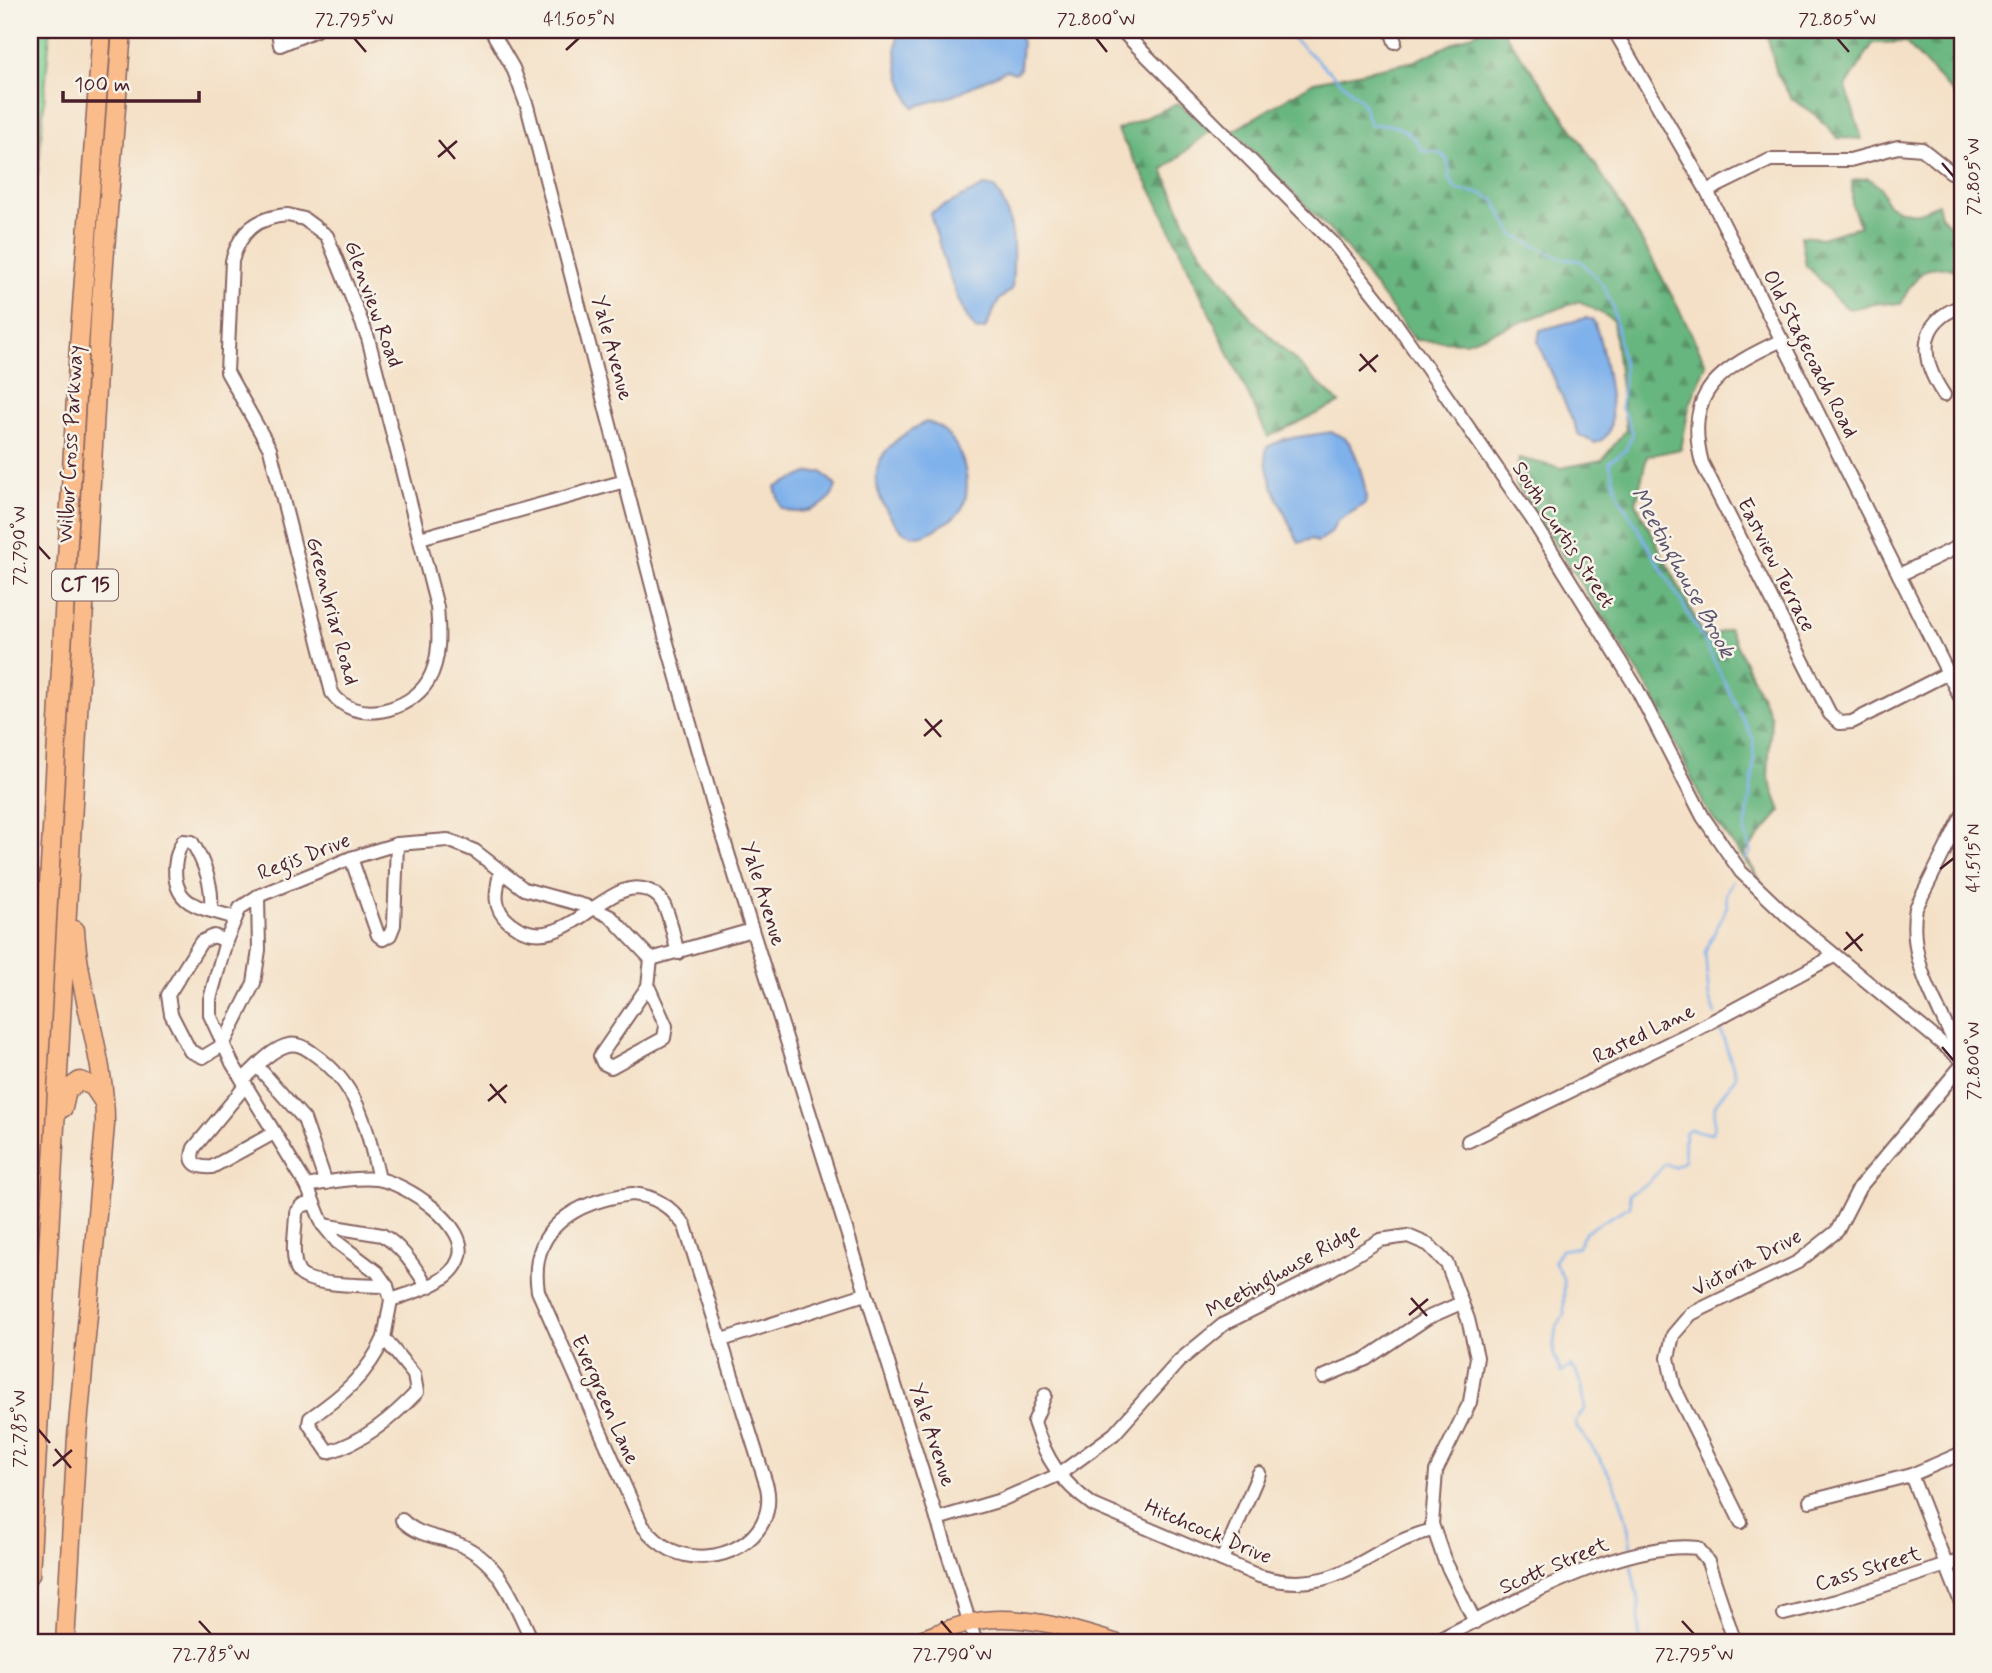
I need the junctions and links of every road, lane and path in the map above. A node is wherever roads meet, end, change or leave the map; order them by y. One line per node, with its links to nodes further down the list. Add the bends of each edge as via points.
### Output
1 (102, 30): 48 (highway, Wilbur Cross Parkway / CT 15, via 80,337)
2 (122, 30): 22 (highway, Wilbur Cross Parkway / CT 15, via 101,303)
3 (278, 30): 4 (street, via 280,45)
4 (316, 30)
5 (491, 30): 14 (street, Yale Avenue, via 513,68 527,106)
6 (1121, 30): 32 (street, South Curtis Street, via 1335,244 1388,312 1532,519 1636,687 1703,817 1729,856 1765,896)
7 (1614, 30): 9 (street, Old Stagecoach Road)
8 (1951, 172): 9 (street, via 1922,149 1898,146 1850,160 1770,160)
9 (1707, 191): 11 (street, Old Stagecoach Road)
10 (1962, 306): 12 (street, via 1939,318 1928,336 1925,357)
11 (1782, 340): 17 (street, Old Stagecoach Road); 18 (street, Eastview Terrace, via 1747,356 1707,391 1696,415 1695,437 1702,463 1830,714 1840,723 1852,722)
12 (1944, 395)
13 (270, 449): 15 (street, Greenbriar Road, via 328,682 338,702 357,713 411,699 429,680 435,665 438,621); 15 (street, Glenview Road, via 227,372 232,261 246,231 259,221 288,215 316,226 334,249 374,356)
14 (625, 481): 15 (street); 29 (street, Yale Avenue, via 668,648)
15 (421, 538)
16 (1962, 545): 17 (street)
17 (1899, 575): 18 (street, Old Stagecoach Road)
18 (1948, 673): 19 (street, Old Stagecoach Road)
19 (1962, 701)
20 (1962, 816): 36 (street, via 1916,908 1913,924 1919,963)
21 (397, 844): 23 (street, Regis Drive); 23 (street, via 394,925 383,939); 24 (street, Regis Drive, via 448,840 475,851)
22 (71, 850): 39 (highway, via 78,956); 41 (highway, Wilbur Cross Parkway / CT 15)
23 (351, 858): 25 (street, Regis Drive)
24 (500, 873): 27 (street, Regis Drive, via 524,889); 27 (street, via 495,900 502,916 520,930 542,934 573,924)
25 (258, 896): 28 (street, Regis Drive, via 240,908); 35 (street, via 254,983)
26 (211, 908): 26 (street, via 211,887 198,852 192,842 183,841 174,872 183,897); 28 (street)
27 (593, 908): 31 (street, via 619,892 636,888 652,892 661,899); 33 (street, Regis Drive, via 611,917)
28 (235, 918): 30 (street, Regis Drive)
29 (752, 930): 31 (street); 51 (street, Yale Avenue)
30 (226, 941): 35 (street, Regis Drive, via 210,999 210,1015); 35 (street, via 214,936 201,942 168,995 170,1014 190,1051 203,1057)
31 (678, 953): 33 (street)
32 (1834, 956): 36 (street, South Curtis Street); 42 (street, Rasted Lane)
33 (651, 959): 34 (street)
34 (648, 986): 34 (street, via 600,1056 603,1063 611,1067 664,1038 666,1026)
35 (223, 1045): 38 (street, Regis Drive)
36 (1962, 1061): 65 (street, Victoria Drive, via 1859,1188 1837,1231 1798,1262 1691,1314 1673,1335 1668,1358 1674,1387)
37 (258, 1067): 38 (street); 43 (street, via 269,1055 296,1044 328,1063 362,1111); 44 (street, via 304,1119)
38 (244, 1082): 40 (street, Regis Drive); 40 (street, via 194,1148 194,1163 212,1167)
39 (104, 1103): 41 (highway, via 88,1082 73,1084 64,1097 62,1122); 75 (highway)
40 (274, 1133): 45 (street, Regis Drive)
41 (54, 1141): 70 (highway, Wilbur Cross Parkway / CT 15)
42 (1468, 1141)
43 (379, 1179): 44 (street); 50 (street, via 418,1196 458,1237 460,1259)
44 (326, 1183): 45 (street)
45 (307, 1186): 46 (street, Regis Drive)
46 (312, 1203): 47 (street, Regis Drive); 49 (street, via 296,1212 299,1273 322,1282)
47 (323, 1225): 49 (street, Regis Drive); 50 (street, via 382,1235 401,1248)
48 (30, 1226)
49 (387, 1286): 52 (street, Regis Drive)
50 (428, 1287): 52 (street)
51 (865, 1294): 55 (street); 63 (street, Yale Avenue)
52 (391, 1300): 54 (street, Regis Drive)
53 (1461, 1303): 56 (street, via 1427,1318 1366,1359); 60 (street, Meetinghouse Ridge, via 1447,1264 1429,1245 1408,1236 1380,1240 1201,1340 1114,1434); 66 (street, Meetinghouse Ridge, via 1477,1357 1470,1402 1436,1471)
54 (384, 1338): 54 (street, Regis Drive, via 414,1375 417,1392 382,1425 328,1452 309,1424 310,1418 358,1379)
55 (722, 1340): 55 (street, Evergreen Lane, via 770,1500 763,1526 754,1537 728,1552 697,1557 660,1544 634,1513 538,1292 537,1264 547,1236 557,1223 586,1205 632,1194 657,1200 685,1226)
56 (1322, 1377)
57 (1045, 1395): 60 (street, Hitchcock Drive, via 1034,1422)
58 (1962, 1453): 61 (street)
59 (1259, 1472): 67 (street)
60 (1058, 1475): 63 (street, Meetinghouse Ridge, via 1001,1500); 67 (street, Hitchcock Drive, via 1093,1505)
61 (1911, 1475): 62 (street); 69 (street)
62 (1810, 1501)
63 (937, 1519): 73 (street, Yale Avenue)
64 (402, 1520): 76 (street, via 419,1533 456,1544 483,1559 507,1588)
65 (1741, 1522)
66 (1433, 1530): 67 (street, Hitchcock Drive, via 1315,1581 1284,1583); 74 (street, Meetinghouse Ridge)
67 (1222, 1560)
68 (1962, 1560): 69 (street, Cass Street)
69 (1947, 1565): 71 (street); 72 (street, Cass Street)
70 (30, 1575)
71 (1962, 1605)
72 (1784, 1614)
73 (971, 1622): 77 (main road); 78 (street, Yale Avenue); 79 (main road, via 1026,1622)
74 (1475, 1622): 80 (street, Scott Street); 81 (street, Scott Street, via 1612,1558 1682,1546 1698,1548 1708,1562)
75 (65, 1643)
76 (533, 1643)
77 (910, 1643)
78 (976, 1643)
79 (1118, 1643)
80 (1432, 1643)
81 (1735, 1643)

